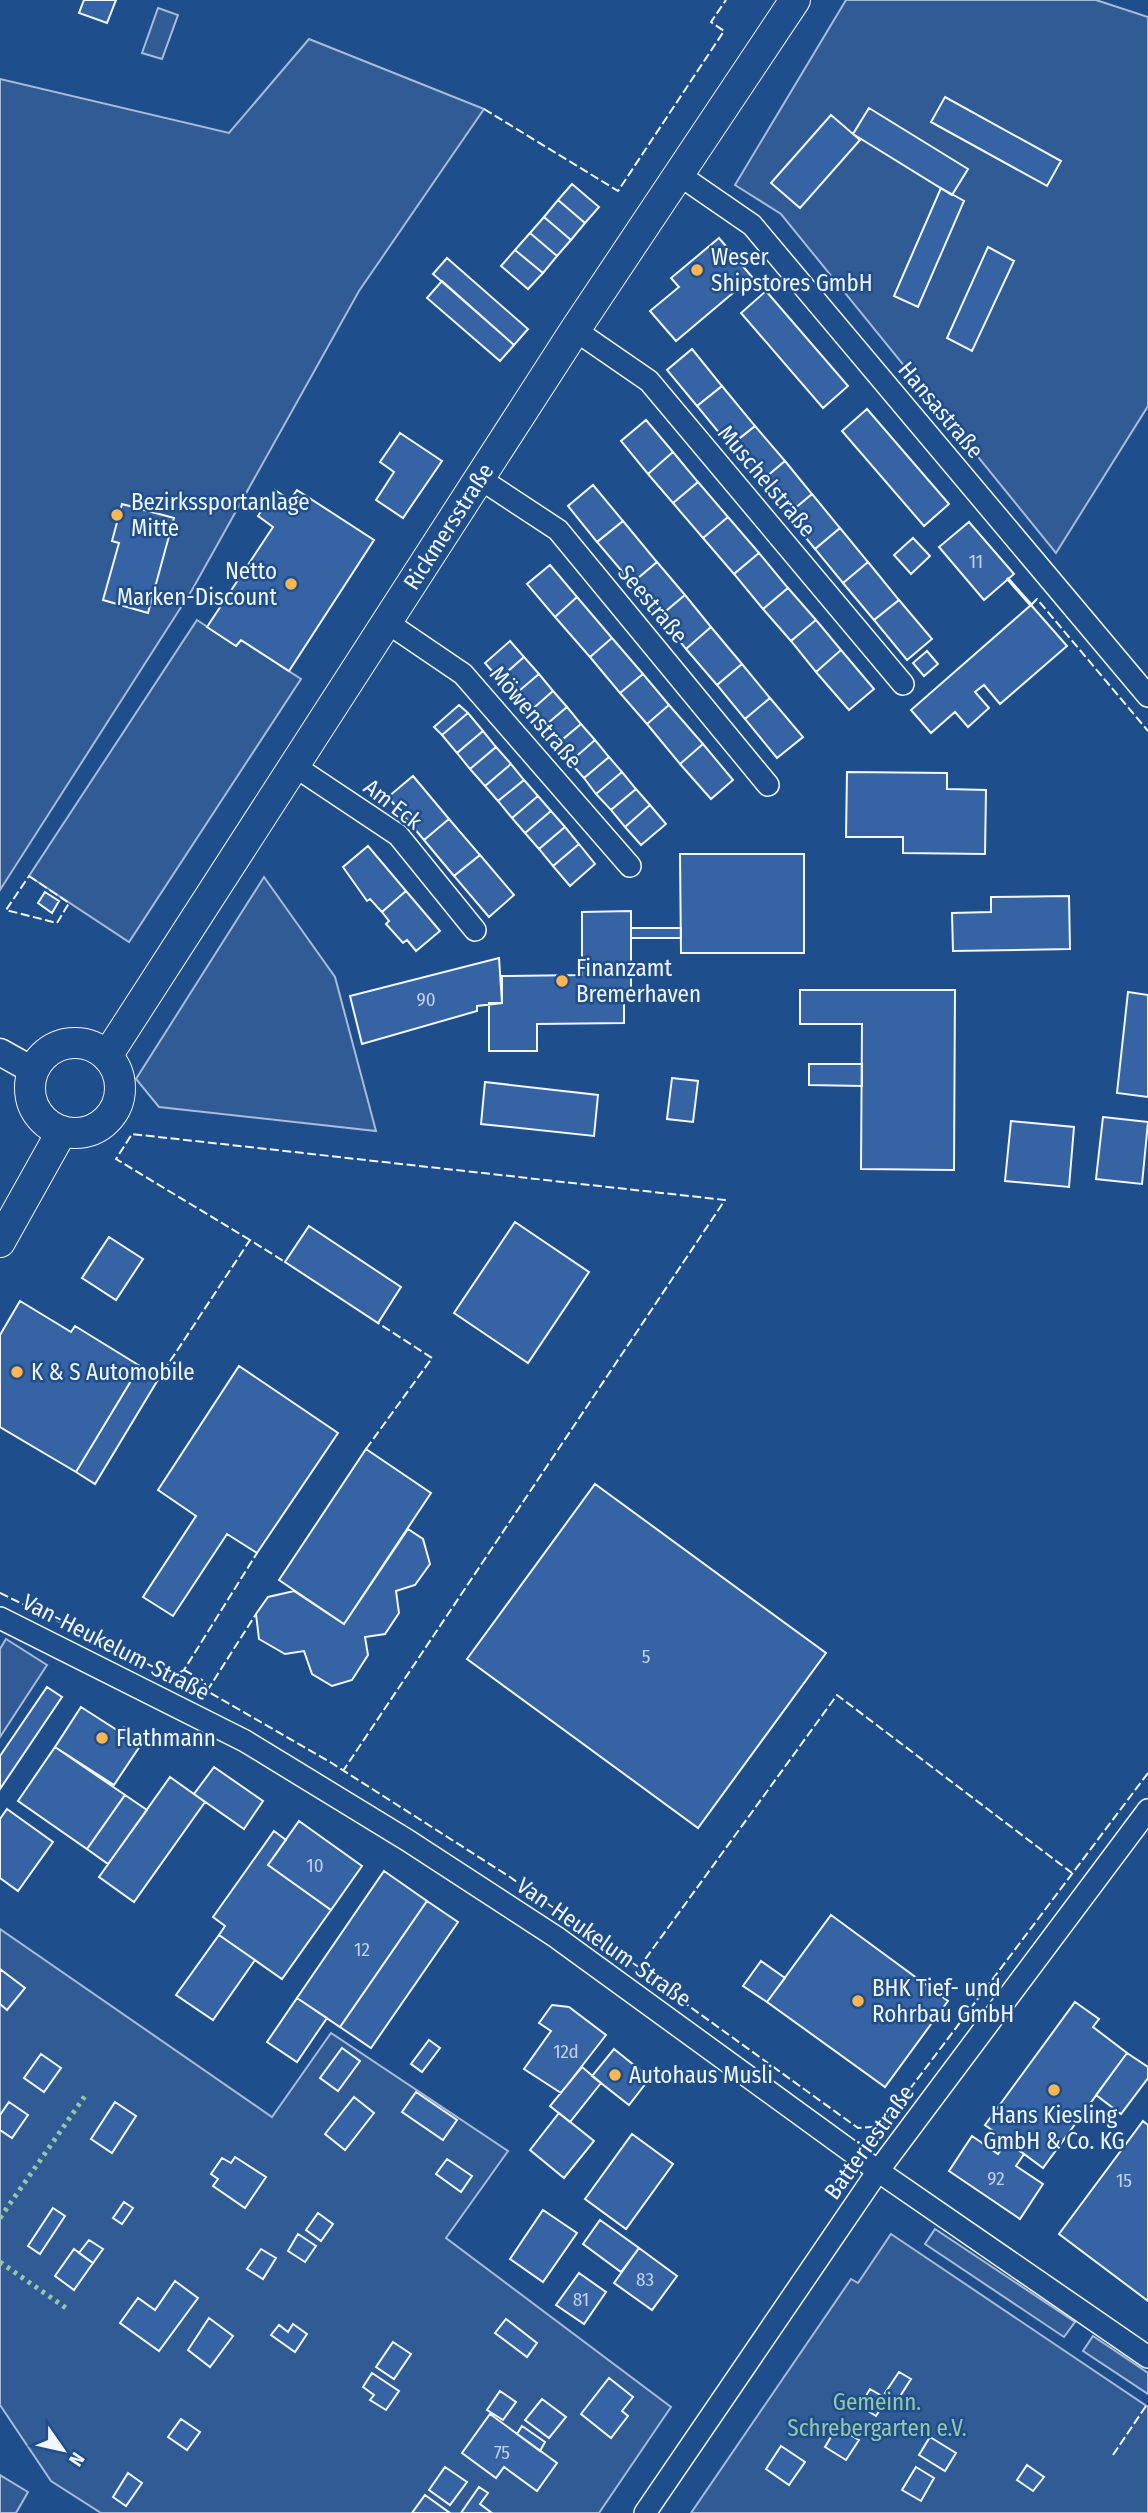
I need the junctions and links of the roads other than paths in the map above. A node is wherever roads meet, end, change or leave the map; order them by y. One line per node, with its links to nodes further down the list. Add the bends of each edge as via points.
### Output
1 (795, 0): 2 (main road, Rickmersstraße)
2 (678, 174): 3 (main road, Rickmersstraße); 7 (street, Hansastraße, via 752,225)
3 (575, 330): 4 (main road, Rickmersstraße); 6 (street, Muschelstraße, via 649,381)
4 (479, 478): 5 (main road, Rickmersstraße); 9 (street, Seestraße, via 558,530)
5 (385, 621): 8 (main road, Rickmersstraße); 10 (street, Möwenstraße, via 463,674)
6 (903, 684)
7 (1148, 696)
8 (293, 765): 11 (street, Am Eck, via 398,835); 13 (main road, Rickmersstraße)
9 (768, 785)
10 (630, 866)
11 (475, 930)
12 (0, 1052): 14 (street)
13 (107, 1056): 14 (main road, via 88,1045 66,1044 47,1054); 15 (main road, via 120,1084 115,1110 93,1130)
14 (34, 1071): 15 (main road, via 30,1092 34,1107 47,1124)
15 (62, 1131): 16 (main road)
16 (0, 1242)
17 (0, 1618): 19 (street, Van-Heukelum-Straße, via 245,1741 407,1840 556,1937)
18 (1148, 1810): 19 (street, Batteriestraße)
19 (878, 2171): 20 (street, Van-Heukelum-Straße); 21 (street, Batteriestraße)
20 (1148, 2357)
21 (645, 2513)

